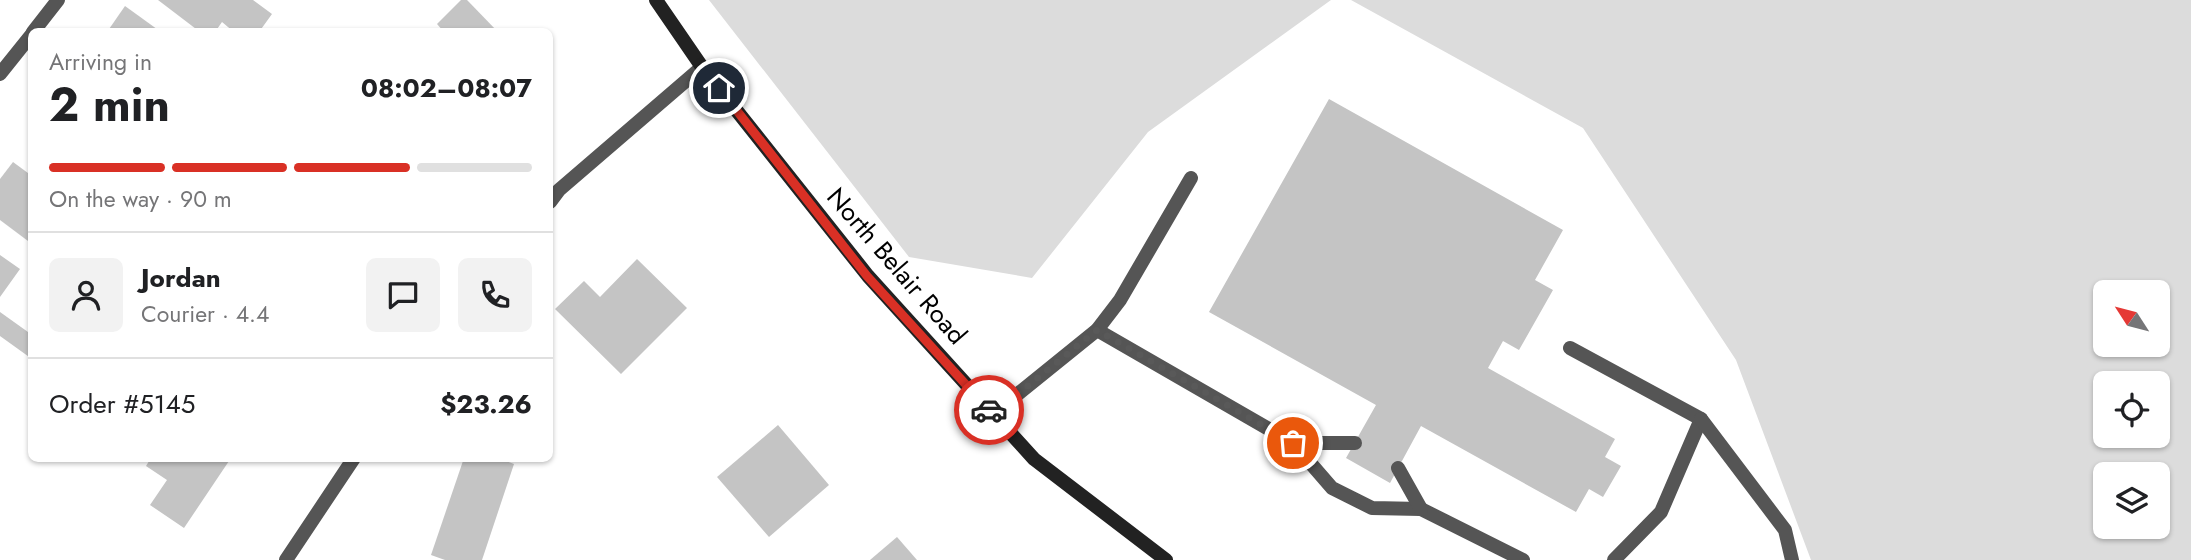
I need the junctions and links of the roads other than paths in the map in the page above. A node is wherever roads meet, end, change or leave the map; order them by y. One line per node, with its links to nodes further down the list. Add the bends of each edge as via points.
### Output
1 (58, 0): 3 (street)
2 (656, 0): 5 (street, North Belair Road)
3 (36, 28)
4 (28, 38): 6 (street)
5 (702, 67): 8 (street); 11 (street, North Belair Road, via 867,276)
6 (0, 74)
7 (1191, 178): 9 (street, via 1120,300)
8 (553, 198)
9 (1097, 330): 11 (street); 13 (street)
10 (1570, 348): 12 (street)
11 (993, 414): 19 (street, North Belair Road, via 1034,459)
12 (1701, 419): 21 (street, via 1661,512); 22 (street, via 1785,530)
13 (1293, 443): 14 (street); 17 (street, via 1332,488 1372,508)
14 (1354, 443)
15 (351, 462): 18 (street)
16 (1398, 468): 17 (street)
17 (1420, 509): 20 (street)
18 (286, 560)
19 (1166, 560)
20 (1523, 560)
21 (1614, 560)
22 (1792, 560)

